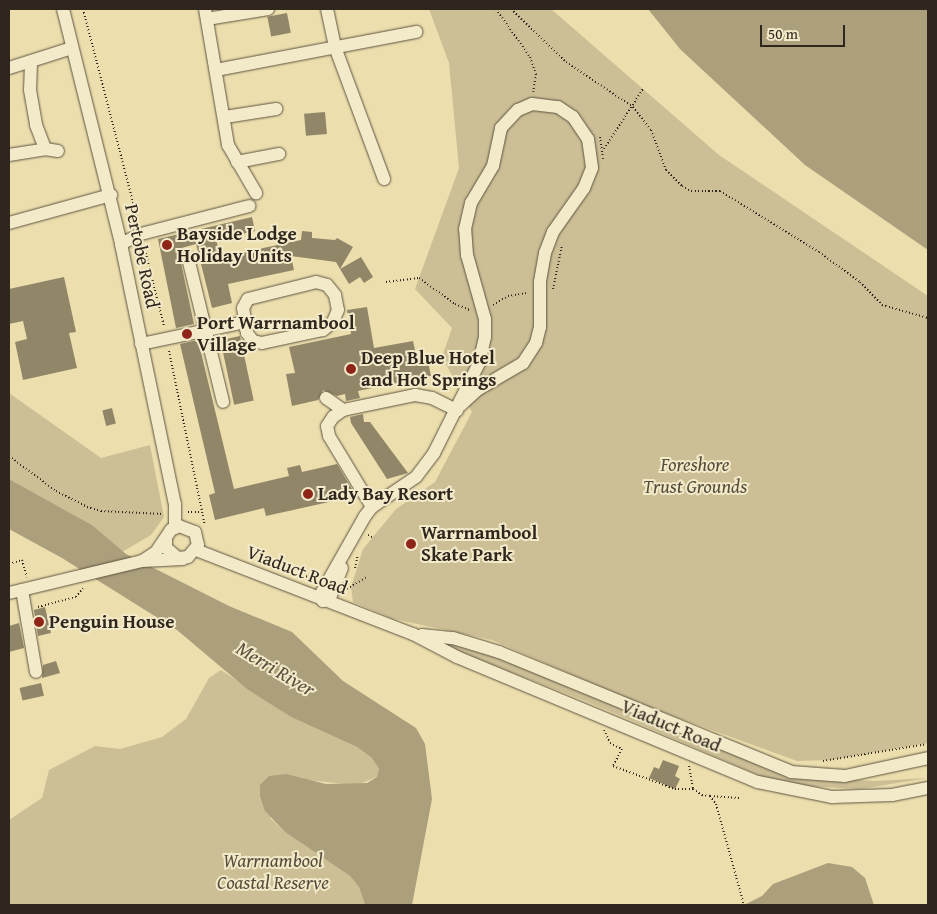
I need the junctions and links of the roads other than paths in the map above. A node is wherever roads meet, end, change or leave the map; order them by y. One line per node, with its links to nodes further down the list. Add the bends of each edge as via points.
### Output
1 (268, 9): 4 (street)
2 (327, 9): 6 (street)
3 (67, 12): 7 (street, Pertobe Road)
4 (206, 14): 10 (street)
5 (416, 32): 6 (street)
6 (335, 47): 10 (street); 18 (street)
7 (72, 48): 8 (street); 20 (street, Pertobe Road)
8 (31, 63): 9 (street); 13 (street, via 30,90 36,126)
9 (9, 68)
10 (216, 70): 12 (street)
11 (276, 109): 12 (street)
12 (225, 117): 17 (street, via 228,145)
13 (45, 149): 14 (street); 16 (street)
14 (58, 151)
15 (279, 154): 17 (street)
16 (9, 155)
17 (237, 162): 19 (street)
18 (384, 179)
19 (256, 193)
20 (111, 195): 22 (street); 23 (street, Pertobe Road)
21 (249, 206): 23 (street, via 141,234)
22 (9, 223)
23 (122, 244): 27 (street, Pertobe Road)
24 (188, 258): 26 (street)
25 (245, 322): 25 (street, via 243,308 248,299 316,282 327,285 335,295 338,310 333,322 323,330 262,343 253,341); 26 (street)
26 (205, 332): 27 (street); 31 (street)
27 (141, 344): 35 (street, Pertobe Road)
28 (482, 354): 29 (street, via 484,370 493,376); 29 (street, via 485,319 467,254 466,218 473,199 493,166 502,128 518,110 532,104 549,104 573,117 588,139 597,161 587,182 562,216 545,253 536,344 522,363); 32 (street)
29 (502, 376): 32 (street, via 477,390)
30 (326, 398): 33 (street)
31 (223, 402)
32 (458, 408): 33 (street, via 432,398 415,396); 34 (street, via 420,472)
33 (343, 410): 34 (street, via 327,426 329,436)
34 (372, 507): 37 (street)
35 (181, 527): 36 (street); 38 (street, via 197,536)
36 (166, 538): 39 (street, via 169,553); 40 (street, via 156,552)
37 (350, 544): 43 (street, via 335,588); 43 (street, via 322,592)
38 (196, 550): 39 (street); 43 (street, Viaduct Road)
39 (183, 559): 40 (street)
40 (142, 561): 41 (street, via 83,581)
41 (26, 589): 42 (street); 45 (street)
42 (9, 593)
43 (323, 601): 44 (street, Viaduct Road)
44 (412, 634): 46 (street, Viaduct Road, via 453,638 499,652 791,772 845,776); 47 (street, Viaduct Road, via 457,657 758,782 832,797 892,795)
45 (36, 672)
46 (928, 758)
47 (928, 788)

